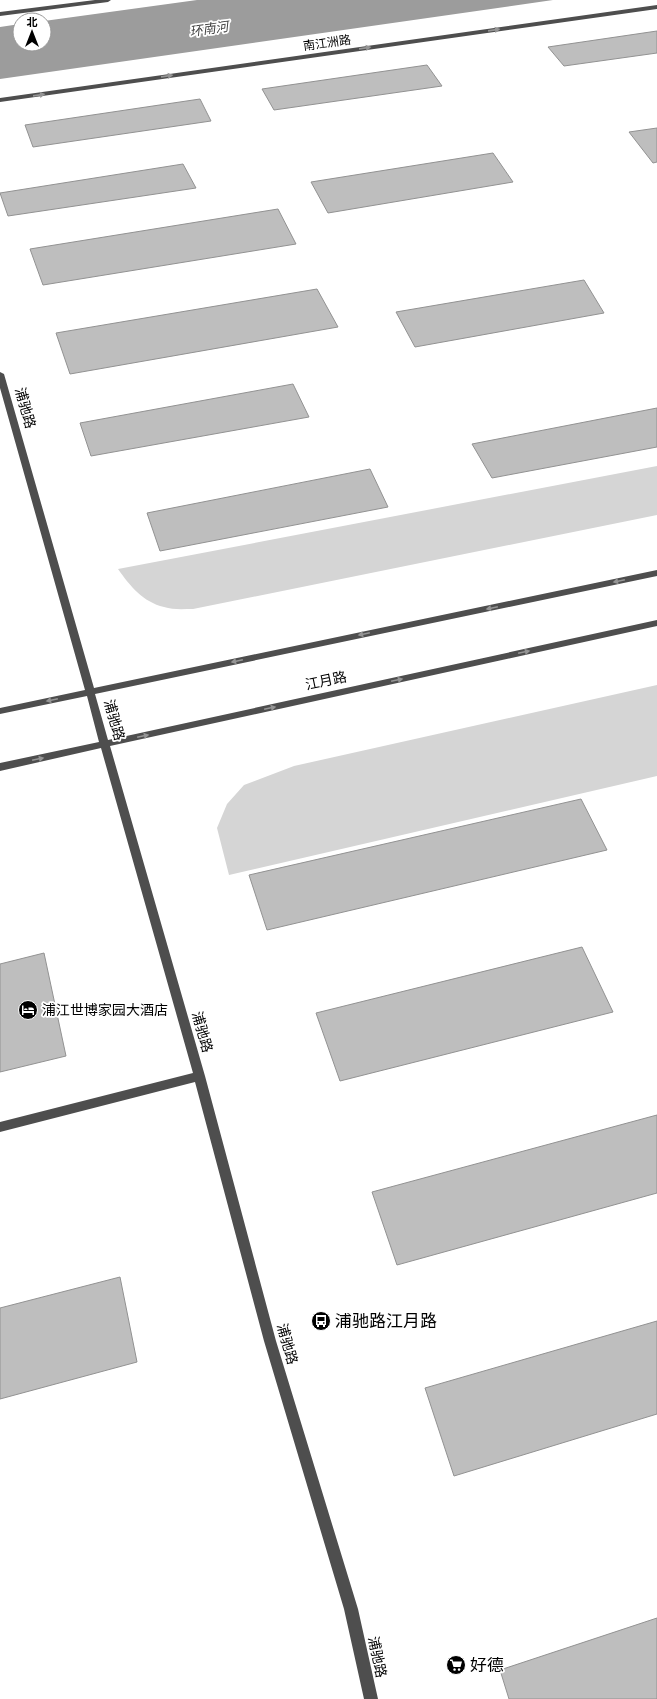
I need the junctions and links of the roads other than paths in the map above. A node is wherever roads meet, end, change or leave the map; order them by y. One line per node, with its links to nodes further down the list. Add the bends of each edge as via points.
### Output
1 (108, 0): 3 (street)
2 (657, 7): 4 (street, 南江洲路, one-way to 2)
3 (0, 14)
4 (0, 100)
5 (0, 374): 8 (street, 浦驰路)
6 (657, 573): 8 (street, one-way to 8)
7 (657, 623): 10 (street, 江月路, one-way to 7)
8 (90, 692): 9 (street, one-way to 9); 10 (street, 浦驰路)
9 (0, 711)
10 (105, 744): 11 (street, 江月路, one-way to 10); 12 (street, 浦驰路)
11 (0, 767)
12 (199, 1076): 13 (street); 14 (street, 浦驰路, via 270,1341 351,1609)
13 (0, 1127)
14 (371, 1699)

